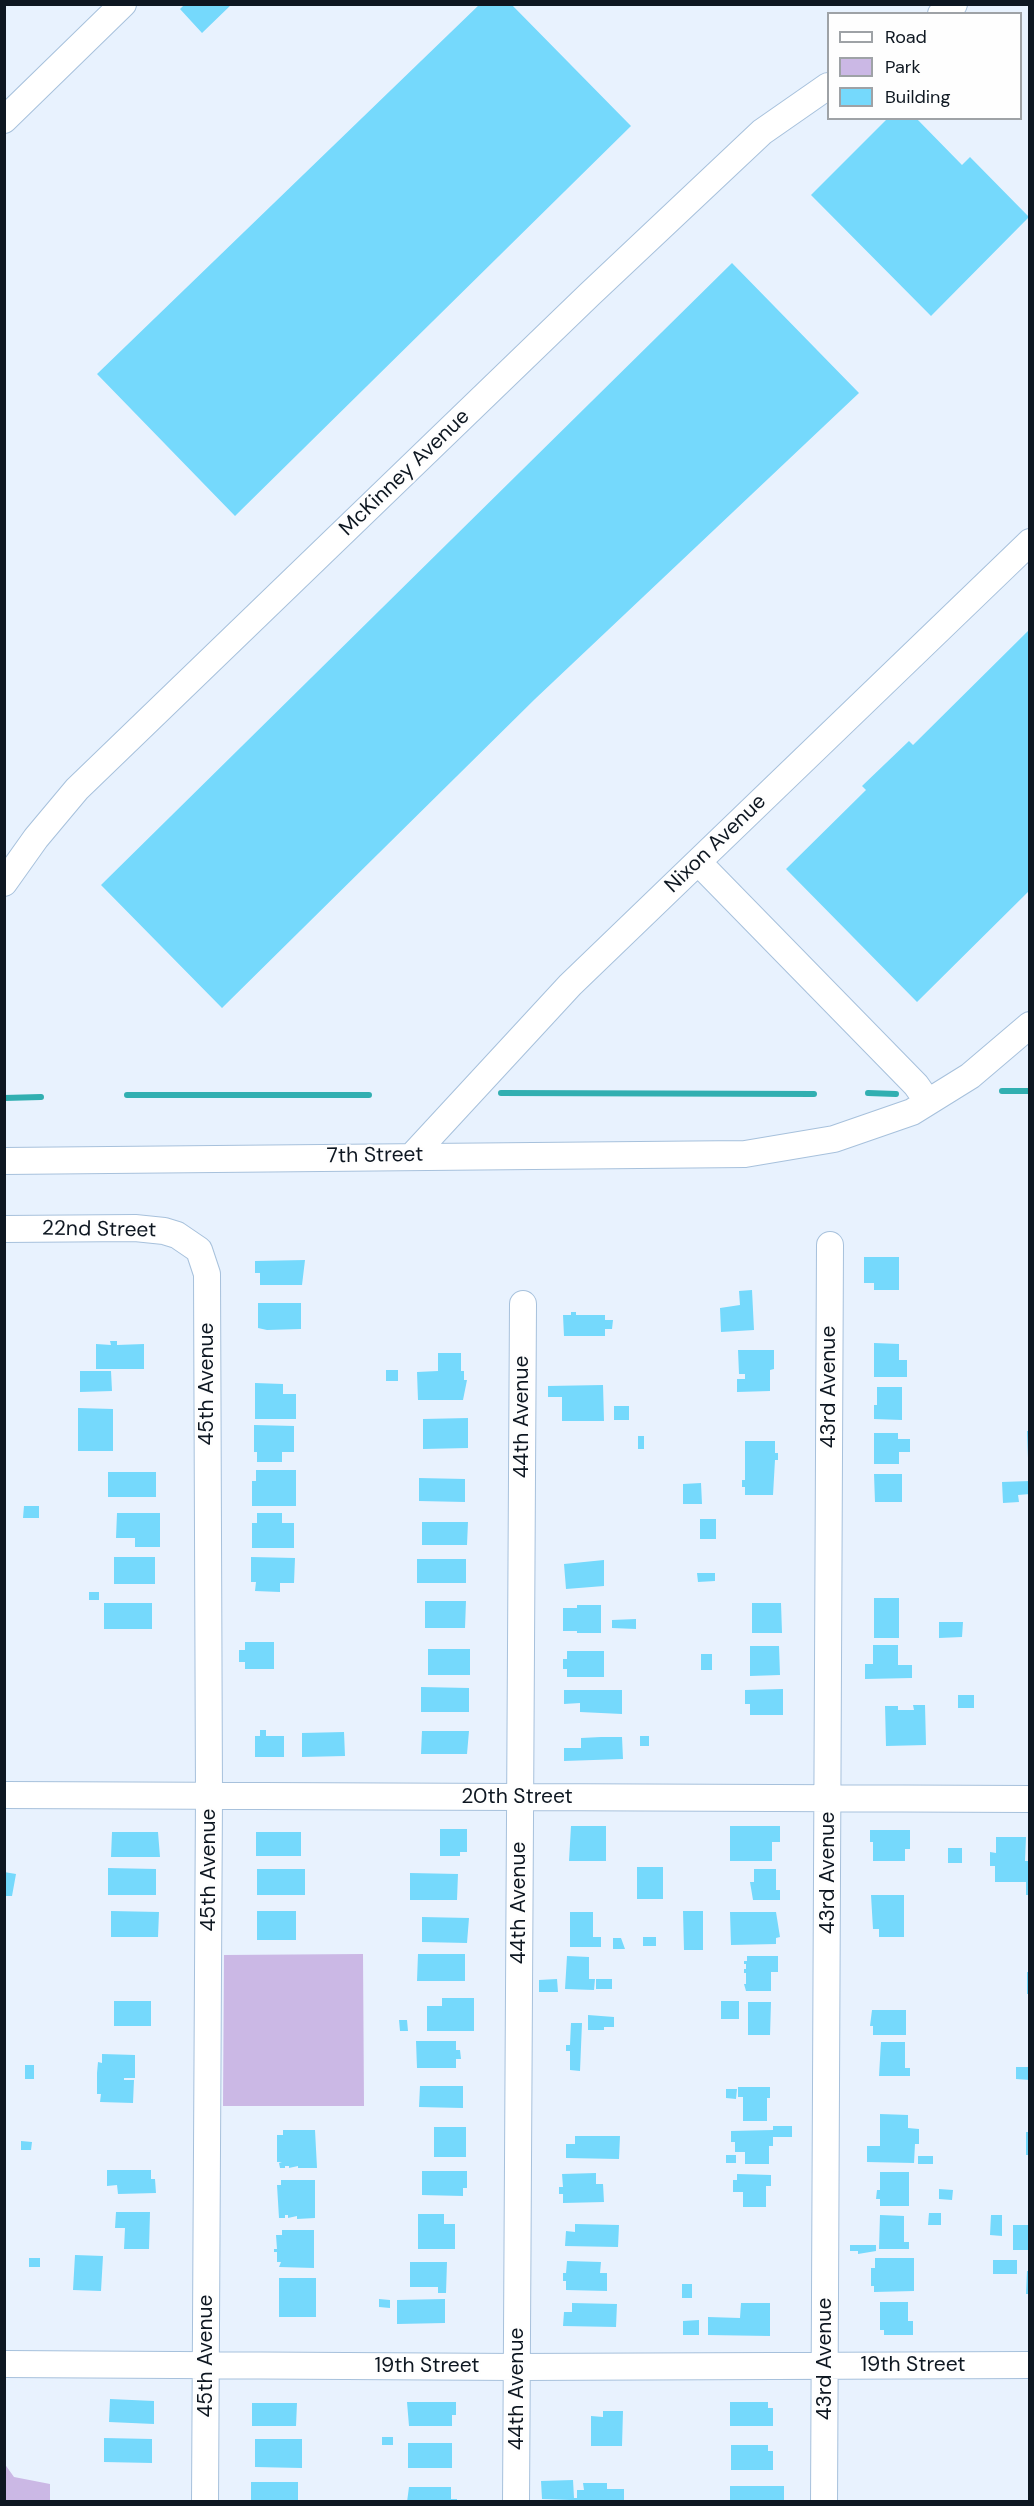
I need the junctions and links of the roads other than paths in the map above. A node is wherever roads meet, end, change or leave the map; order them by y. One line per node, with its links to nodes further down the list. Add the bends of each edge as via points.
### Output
1 (123, 4): 3 (street)
2 (827, 87): 6 (street, McKinney Avenue, via 753,140 94,773 36,838)
3 (4, 120)
4 (1029, 542): 5 (street, Nixon Avenue)
5 (698, 862): 8 (street, via 916,1085); 9 (street, Nixon Avenue, via 570,985)
6 (4, 883)
7 (1029, 1025): 8 (street, 7th Street, via 970,1076)
8 (928, 1102): 9 (street, 7th Street, via 912,1112 834,1139 745,1154)
9 (412, 1156): 10 (street, 7th Street)
10 (4, 1161)
11 (4, 1229): 12 (street, 22nd Street, via 135,1228 177,1234)
12 (190, 1243): 16 (street, 45th Avenue, via 199,1251 207,1274)
13 (830, 1245): 18 (street, 43rd Avenue)
14 (523, 1304): 17 (street, 44th Avenue)
15 (4, 1795): 16 (street, 20th Street)
16 (209, 1796): 17 (street, 20th Street); 22 (street, 45th Avenue)
17 (519, 1797): 18 (street, 20th Street); 24 (street, 44th Avenue)
18 (829, 1797): 19 (street, 20th Street); 21 (street, 43rd Avenue)
19 (1029, 1799)
20 (4, 2364): 22 (street, 19th Street)
21 (825, 2364): 23 (street, 19th Street); 24 (street, 19th Street); 27 (street, 43rd Avenue)
22 (206, 2365): 24 (street, 19th Street); 25 (street, 45th Avenue)
23 (1029, 2365)
24 (517, 2367): 26 (street, 44th Avenue)
25 (205, 2502)
26 (516, 2502)
27 (824, 2502)

